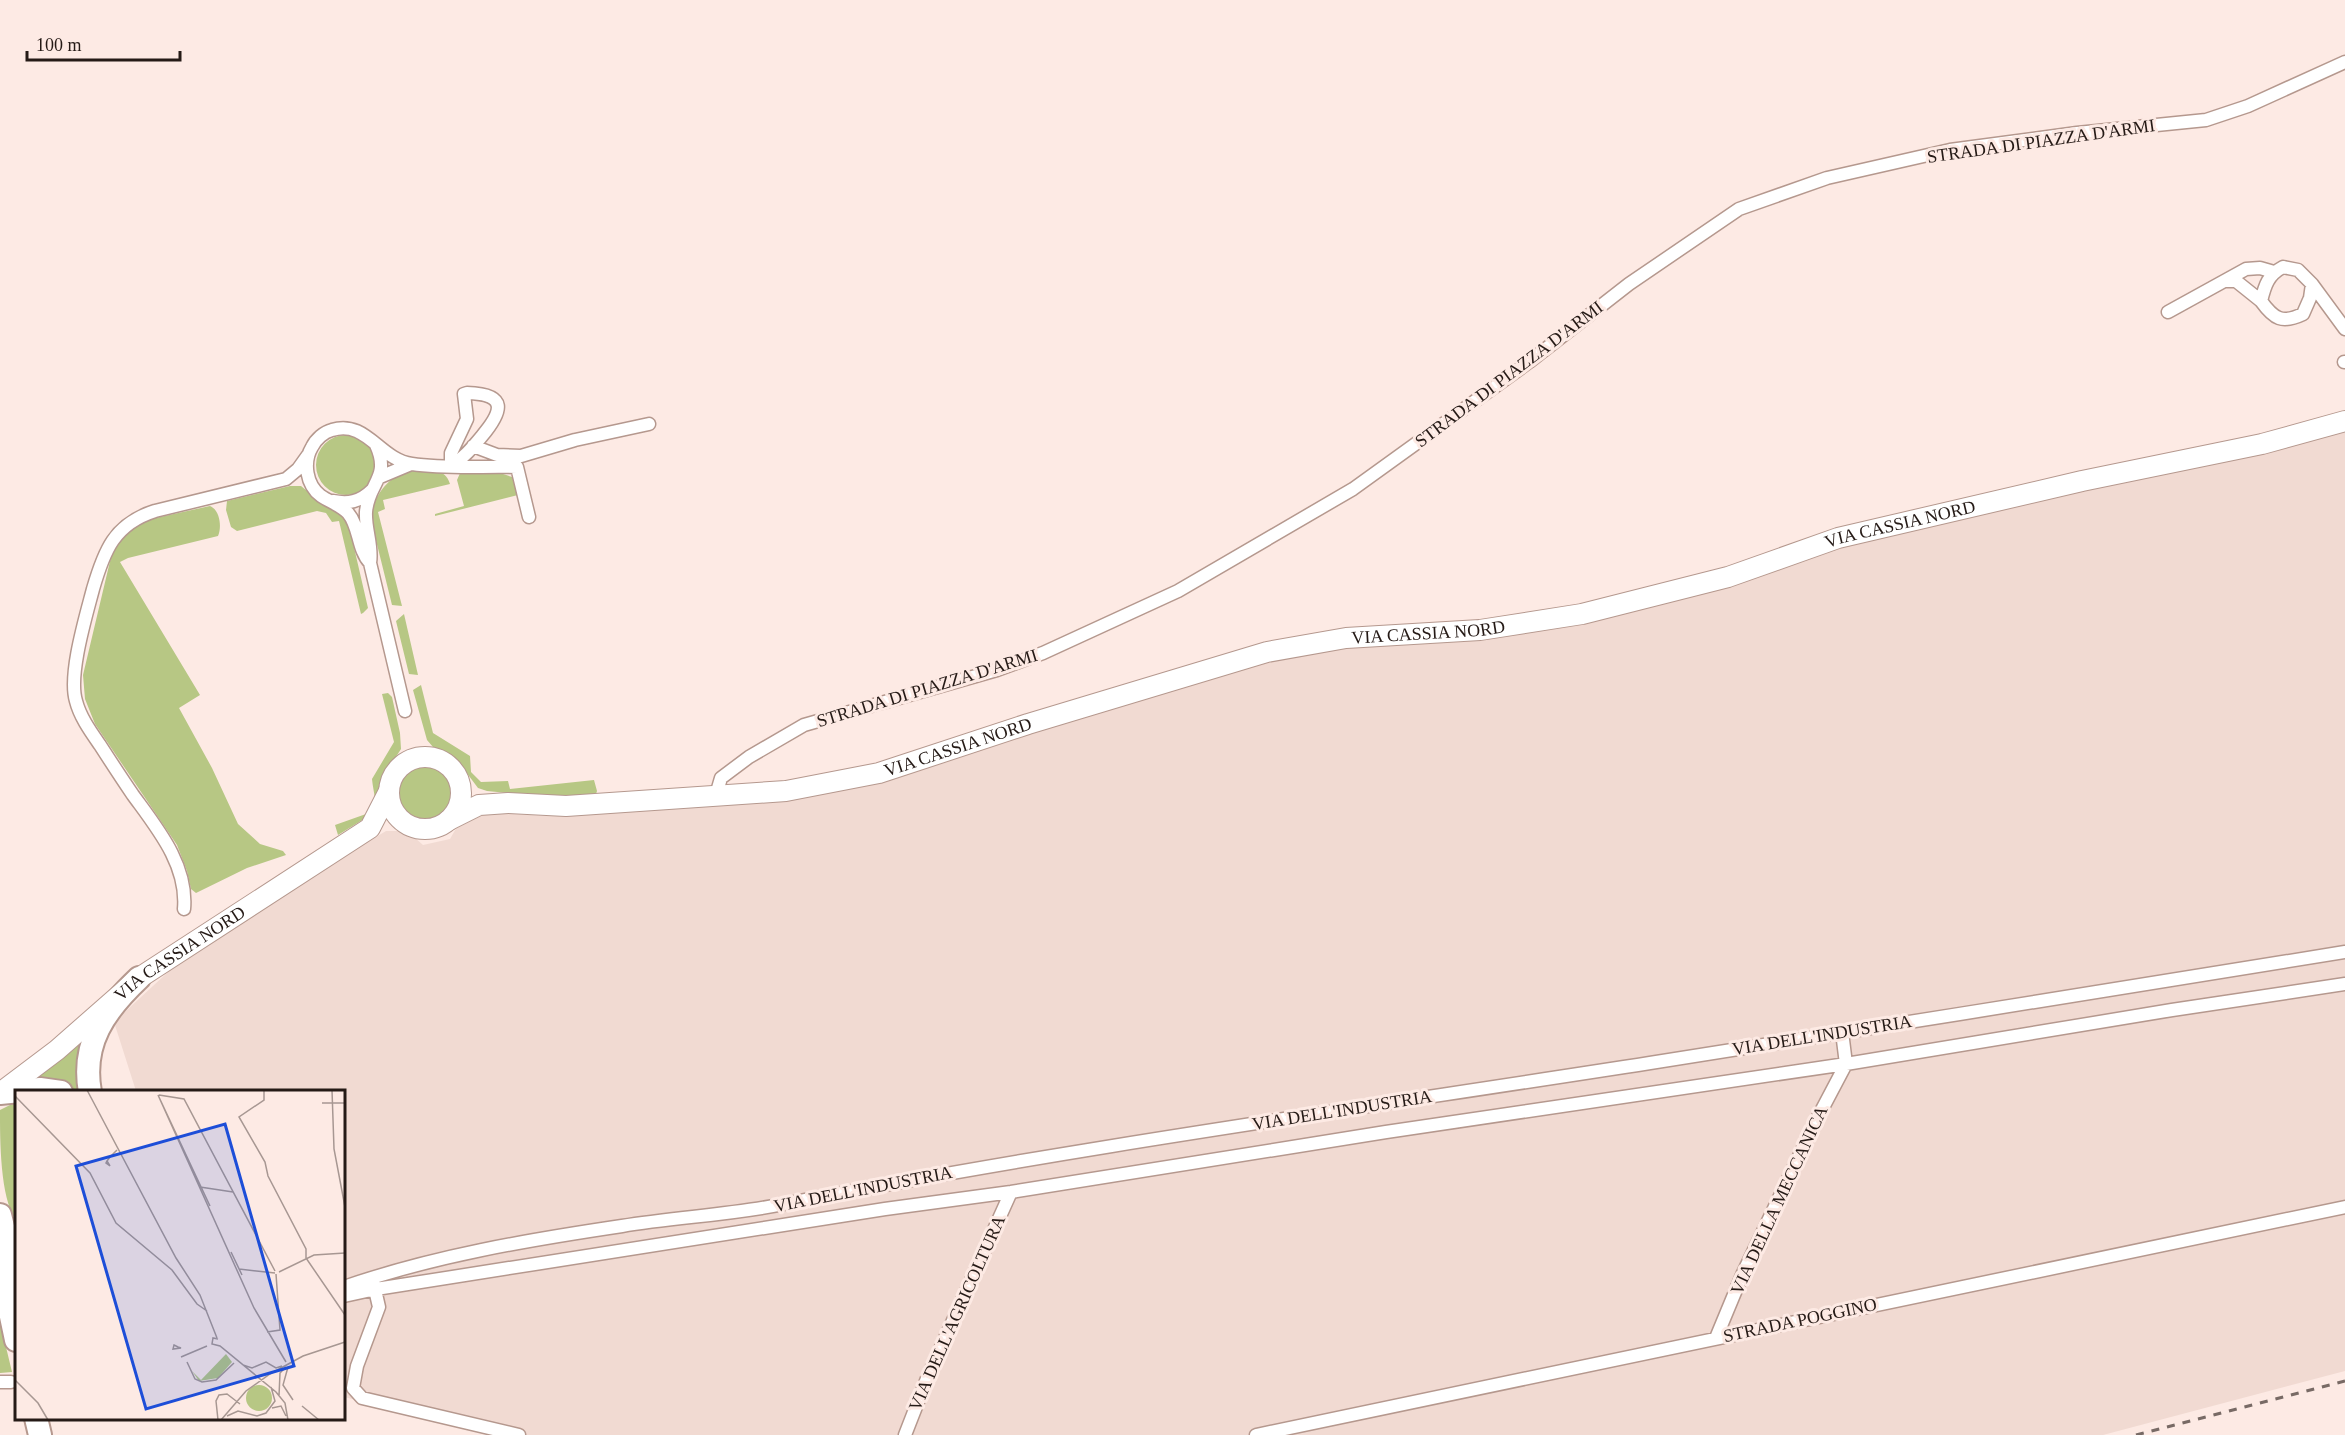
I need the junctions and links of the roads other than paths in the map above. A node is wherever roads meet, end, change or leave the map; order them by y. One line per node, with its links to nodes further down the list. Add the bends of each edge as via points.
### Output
1 (2345, 62): 24 (street, STRADA DI PIAZZA D'ARMI, via 2248,106 2206,120 1950,150 1827,178 1739,208 1629,284 1353,489 1178,591 997,670 804,725 721,778)
2 (2274, 272): 3 (street, via 2246,269); 4 (street, via 2283,267 2298,270); 5 (street, via 2265,283)
3 (2225, 280): 5 (street, via 2236,281); 6 (street)
4 (2312, 284): 5 (street, via 2303,314 2290,320 2278,319); 7 (street)
5 (2261, 301)
6 (2168, 312)
7 (2345, 329)
8 (2345, 422): 24 (main road, VIA CASSIA NORD, via 1838,538 1728,577 1582,614 1480,630 1365,636 1284,649 1115,697 879,773 786,791)
9 (650, 424): 11 (street, via 520,456 497,455)
10 (376, 445): 12 (street, via 360,431 339,428 319,437); 13 (street, via 393,458); 16 (street, via 382,466)
11 (473, 446): 14 (street); 14 (street, via 499,411 491,398 467,393 466,419 451,453)
12 (308, 455): 15 (street); 17 (street, via 308,476)
13 (411, 464): 14 (street); 16 (street)
14 (451, 465): 19 (street, via 517,467)
15 (286, 479): 17 (street); 29 (street, via 155,511 125,526 107,548 86,613 75,669 75,700 85,723 177,862)
16 (377, 483): 18 (street, via 366,496 355,501); 20 (street, via 366,511)
17 (314, 488): 18 (street)
18 (332, 501): 20 (street, via 349,515)
19 (529, 517)
20 (370, 563): 21 (street)
21 (405, 711)
22 (457, 777): 23 (main road, via 442,761 420,757 400,767); 25 (main road, VIA CASSIA NORD); 26 (main road, via 460,800)
23 (389, 791): 27 (main road, via 395,813); 28 (main road, VIA CASSIA NORD)
24 (716, 795): 25 (main road, VIA CASSIA NORD, via 566,806)
25 (508, 803): 26 (main road, VIA CASSIA NORD, via 479,805)
26 (449, 820): 27 (main road, via 429,829)
27 (413, 827): 28 (main road)
28 (370, 828): 31 (main road, VIA CASSIA NORD)
29 (184, 909)
30 (2345, 952): 33 (street, VIA DELL'INDUSTRIA)
31 (139, 978): 37 (highway, via 111,1008 90,1044); 39 (main road, VIA CASSIA NORD, via 57,1050)
32 (2345, 984): 34 (street, VIA DELL'INDUSTRIA)
33 (1842, 1032): 34 (street); 47 (street, VIA DELL'INDUSTRIA, via 1025,1159 777,1206 622,1226 463,1253)
34 (1846, 1064): 40 (street, VIA DELL'INDUSTRIA); 52 (street, VIA DELLA MECCANICA, via 1743,1273)
35 (30, 1090): 36 (highway)
36 (47, 1090)
37 (90, 1090)
38 (15, 1092): 39 (highway)
39 (0, 1093)
40 (1011, 1192): 47 (street, VIA DELL'INDUSTRIA); 55 (street, VIA DELL'AGRICOLTURA)
41 (0, 1207): 44 (highway)
42 (2345, 1207): 52 (street, STRADA POGGINO)
43 (0, 1215): 46 (highway)
44 (15, 1226)
45 (0, 1264): 51 (highway)
46 (15, 1274)
47 (374, 1283): 48 (street, VIA DELL'INDUSTRIA); 49 (street, VIA DELL'INDUSTRIA); 54 (street, via 379,1307 353,1388 362,1398)
48 (345, 1287)
49 (345, 1296)
50 (0, 1309): 53 (highway)
51 (15, 1335)
52 (1716, 1338): 56 (street, STRADA POGGINO)
53 (15, 1347)
54 (519, 1435)
55 (905, 1435)
56 (1256, 1435)

